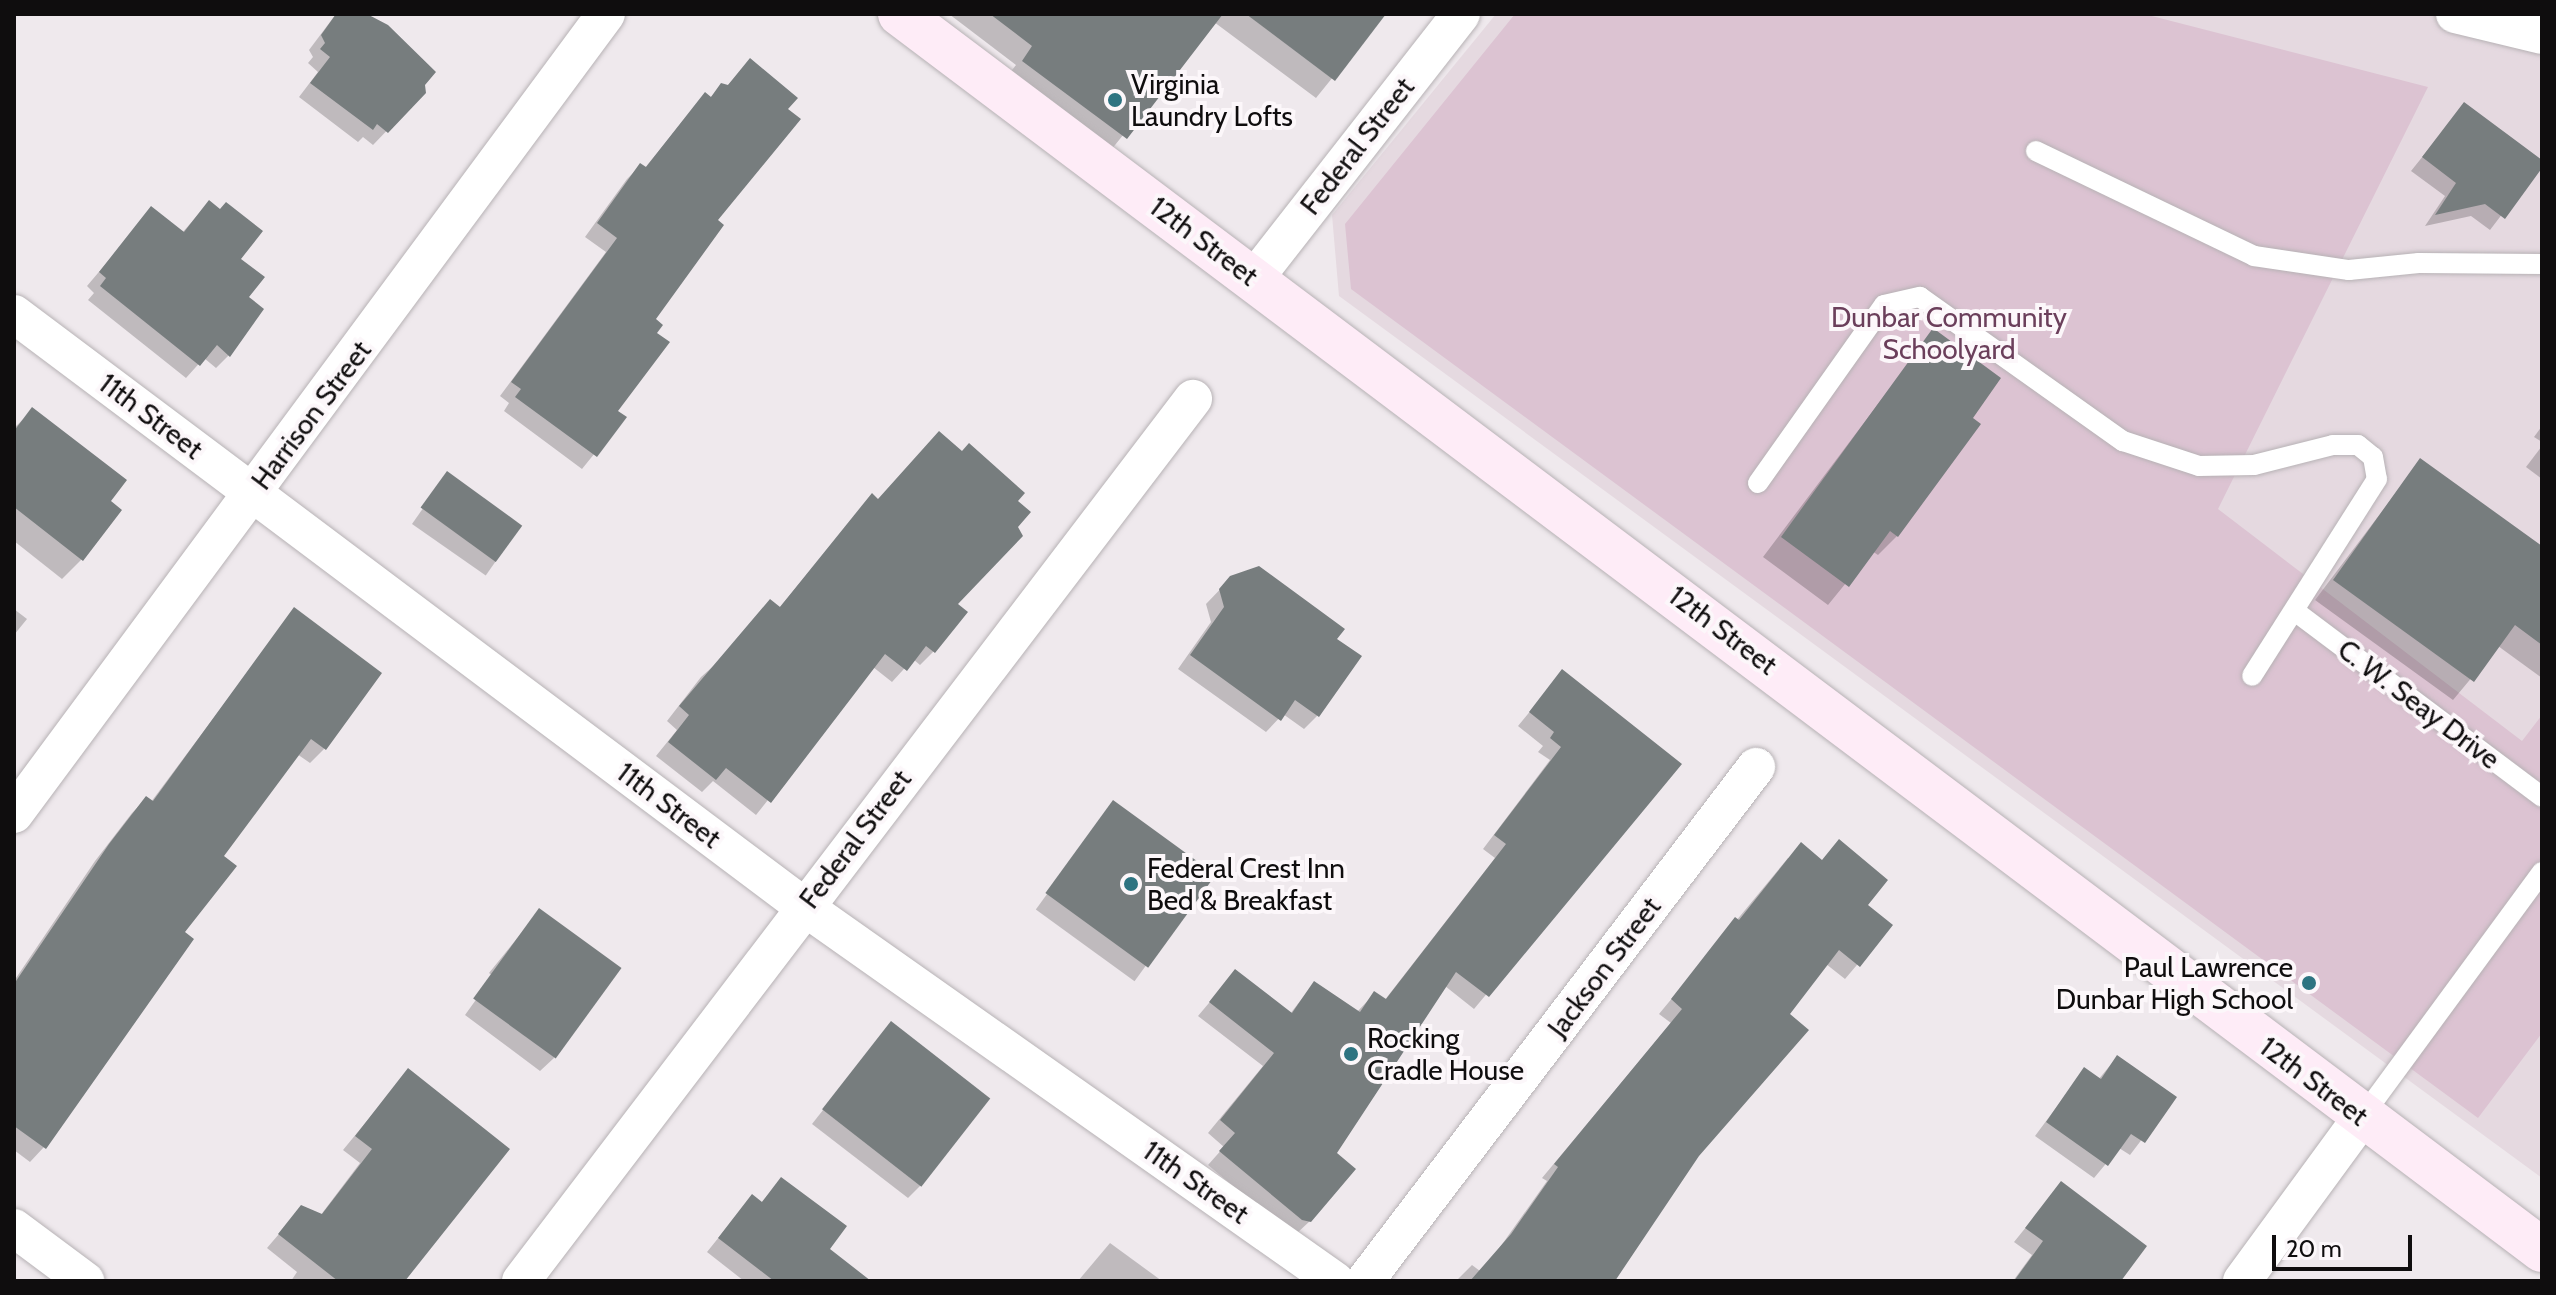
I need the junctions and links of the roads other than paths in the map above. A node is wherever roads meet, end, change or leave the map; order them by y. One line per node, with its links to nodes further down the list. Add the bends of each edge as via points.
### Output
1 (606, 14): 12 (street, Harrison Street)
2 (900, 14): 8 (main road, 12th Street)
3 (1461, 14): 8 (street, Federal Street)
4 (2455, 14): 5 (street)
5 (2542, 35)
6 (2036, 151): 7 (lane, via 2254,256 2349,270 2419,263)
7 (2542, 264)
8 (1254, 279): 20 (main road, 12th Street)
9 (14, 314): 12 (street, 11th Street)
10 (1193, 399): 19 (street, Federal Street)
11 (1758, 483): 13 (lane, via 1884,305 1920,297 2123,441 2199,466 2254,465 2333,445 2358,445 2373,457 2377,479)
12 (253, 493): 17 (street, Harrison Street); 19 (street, 11th Street)
13 (2296, 612): 14 (lane); 16 (lane, C. W. Seay Drive)
14 (2252, 676)
15 (1756, 767): 26 (street, Jackson Street)
16 (2542, 797)
17 (14, 814)
18 (2542, 872): 20 (lane)
19 (803, 906): 24 (street, Federal Street); 25 (street, 11th Street)
20 (2362, 1117): 22 (main road, 12th Street); 27 (street)
21 (14, 1228): 23 (street)
22 (2542, 1250)
23 (85, 1281)
24 (521, 1281)
25 (1335, 1281)
26 (1365, 1281)
27 (2242, 1281)

